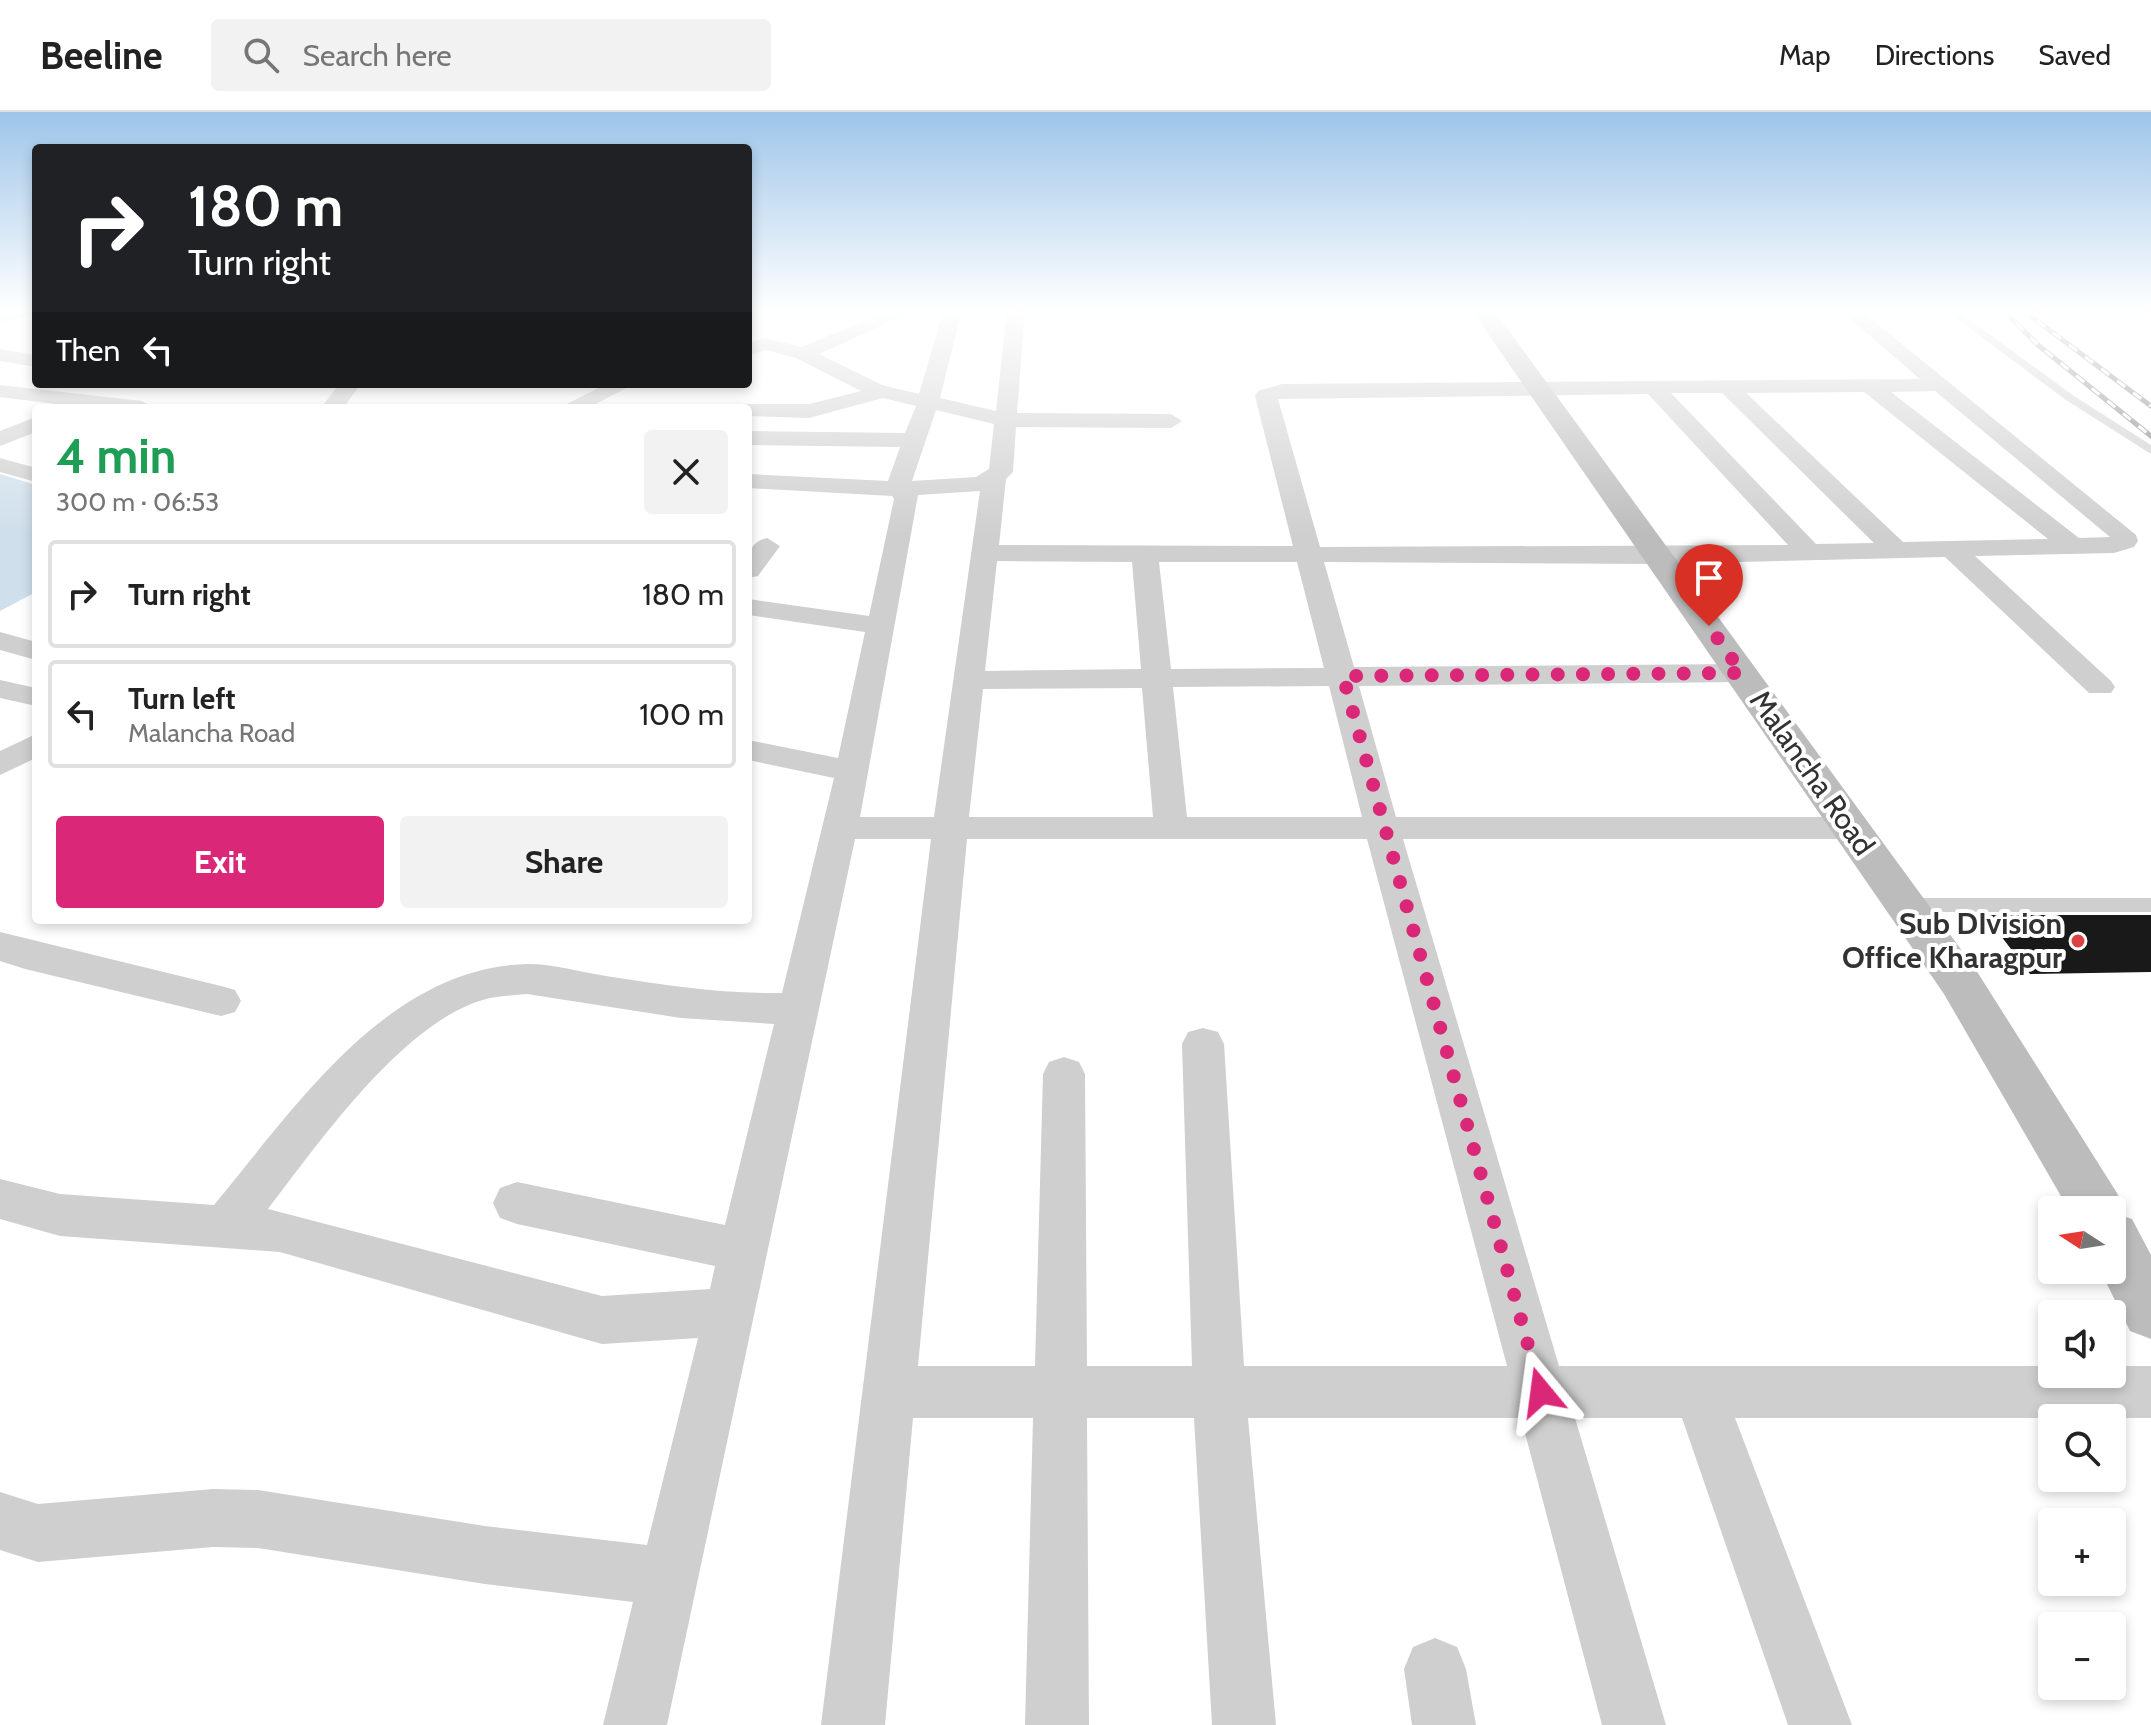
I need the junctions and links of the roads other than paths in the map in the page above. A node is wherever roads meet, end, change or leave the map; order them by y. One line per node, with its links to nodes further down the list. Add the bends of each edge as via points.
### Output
1 (866, 384): 14 (street)
2 (933, 384): 15 (street)
3 (1010, 384): 20 (street)
4 (1536, 384): 12 (main road, Malancha Road)
5 (2051, 384): 26 (lane)
6 (1942, 385): 7 (street); 32 (street, via 2125,541)
7 (1870, 386): 10 (street); 32 (street)
8 (113, 388): 17 (street)
9 (614, 388): 18 (street)
10 (1729, 388): 11 (street); 35 (street)
11 (1655, 389): 12 (street); 36 (street)
12 (1540, 390): 39 (street, via 1282,390 1266,396); 40 (main road, Malancha Road)
13 (0, 391): 16 (street)
14 (882, 392): 15 (street); 19 (street, via 809,411)
15 (928, 401): 20 (street); 25 (street)
16 (73, 404)
17 (81, 404)
18 (579, 404)
19 (752, 409)
20 (1007, 420): 21 (street); 29 (street, via 1001,472)
21 (1171, 421)
22 (32, 426): 24 (street)
23 (752, 438): 25 (street)
24 (0, 439)
25 (914, 440): 31 (street)
26 (2151, 450)
27 (0, 465): 28 (street)
28 (32, 474)
29 (994, 480): 31 (street, via 962,487); 37 (street)
30 (752, 481): 31 (street)
31 (897, 489): 43 (street, via 906,499)
32 (2072, 545): 34 (street)
33 (767, 546): 41 (street)
34 (1950, 547): 35 (street); 50 (street)
35 (1895, 549): 36 (street)
36 (1808, 551): 40 (street)
37 (985, 553): 38 (street); 49 (street)
38 (1145, 553): 39 (street); 48 (street)
39 (1310, 554): 40 (street); 47 (street)
40 (1659, 556): 46 (main road, Malancha Road)
41 (752, 565)
42 (752, 608): 43 (street)
43 (881, 626): 56 (street)
44 (0, 641): 45 (street)
45 (32, 650)
46 (1742, 673): 47 (street); 61 (main road, Malancha Road)
47 (1343, 676): 48 (street); 60 (street)
48 (1159, 678): 49 (street); 59 (street)
49 (969, 680): 58 (street)
50 (2100, 687)
51 (0, 689): 52 (street)
52 (32, 696)
53 (32, 746): 55 (street)
54 (752, 751): 56 (street)
55 (0, 765)
56 (852, 771): 57 (street)
57 (840, 828): 58 (street); 66 (street)
58 (950, 828): 59 (street); 78 (street)
59 (1171, 828): 60 (street)
60 (1382, 828): 61 (street); 80 (street)
61 (1850, 828): 62 (main road, Malancha Road)
62 (1906, 905): 63 (lane); 69 (main road, Malancha Road, via 1960,982)
63 (2151, 905)
64 (0, 946): 65 (street)
65 (221, 1001)
66 (798, 1008): 72 (street, via 693,1006 529,979 473,987 427,1009 383,1042); 73 (street)
67 (1203, 1044): 77 (street)
68 (1064, 1074): 79 (street)
69 (2091, 1196)
70 (0, 1199): 72 (street, via 60,1215)
71 (517, 1203): 73 (street)
72 (227, 1224): 75 (street, via 336,1244 602,1320)
73 (743, 1250): 75 (street)
74 (2126, 1257): 76 (main road, Malancha Road)
75 (729, 1311): 84 (street)
76 (2151, 1312)
77 (1219, 1391): 79 (street); 80 (street); 88 (street)
78 (892, 1392): 79 (street); 86 (street)
79 (1063, 1392): 87 (street)
80 (1541, 1392): 81 (street); 89 (street)
81 (1699, 1392): 82 (street); 90 (street)
82 (2151, 1392)
83 (0, 1521): 84 (street, via 38,1533 258,1519)
84 (668, 1577): 85 (street)
85 (635, 1725)
86 (853, 1725)
87 (1057, 1725)
88 (1244, 1725)
89 (1634, 1725)
90 (1820, 1725)

